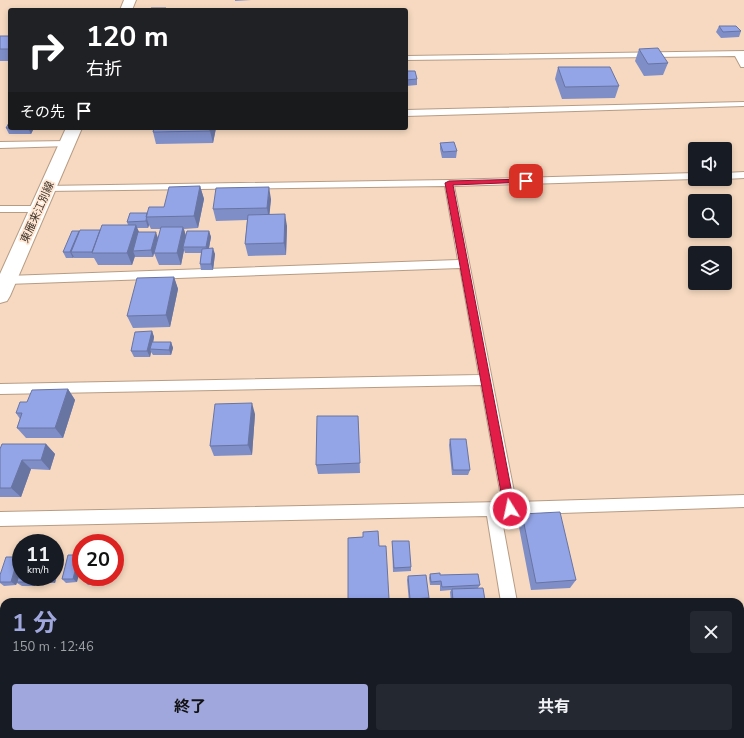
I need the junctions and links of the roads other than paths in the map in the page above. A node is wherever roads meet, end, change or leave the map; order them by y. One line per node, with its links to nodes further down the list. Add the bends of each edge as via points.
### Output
1 (741, 53): 2 (lane); 3 (lane)
2 (408, 58)
3 (744, 65)
4 (744, 104): 5 (lane)
5 (408, 113)
6 (70, 136): 7 (lane); 12 (main road, 東雁来江別線)
7 (0, 145)
8 (744, 175): 10 (lane)
9 (688, 176): 11 (lane)
10 (732, 176)
11 (449, 183): 12 (lane); 15 (lane)
12 (47, 188): 14 (main road, 東雁来江別線)
13 (0, 209): 14 (lane)
14 (38, 209): 16 (main road, 東雁来江別線)
15 (464, 264): 16 (lane); 17 (lane)
16 (4, 288)
17 (486, 380): 18 (lane); 21 (lane)
18 (0, 389)
19 (744, 501): 21 (lane)
20 (493, 509): 21 (lane); 22 (lane); 23 (lane)
21 (510, 509)
22 (0, 519)
23 (509, 598)

